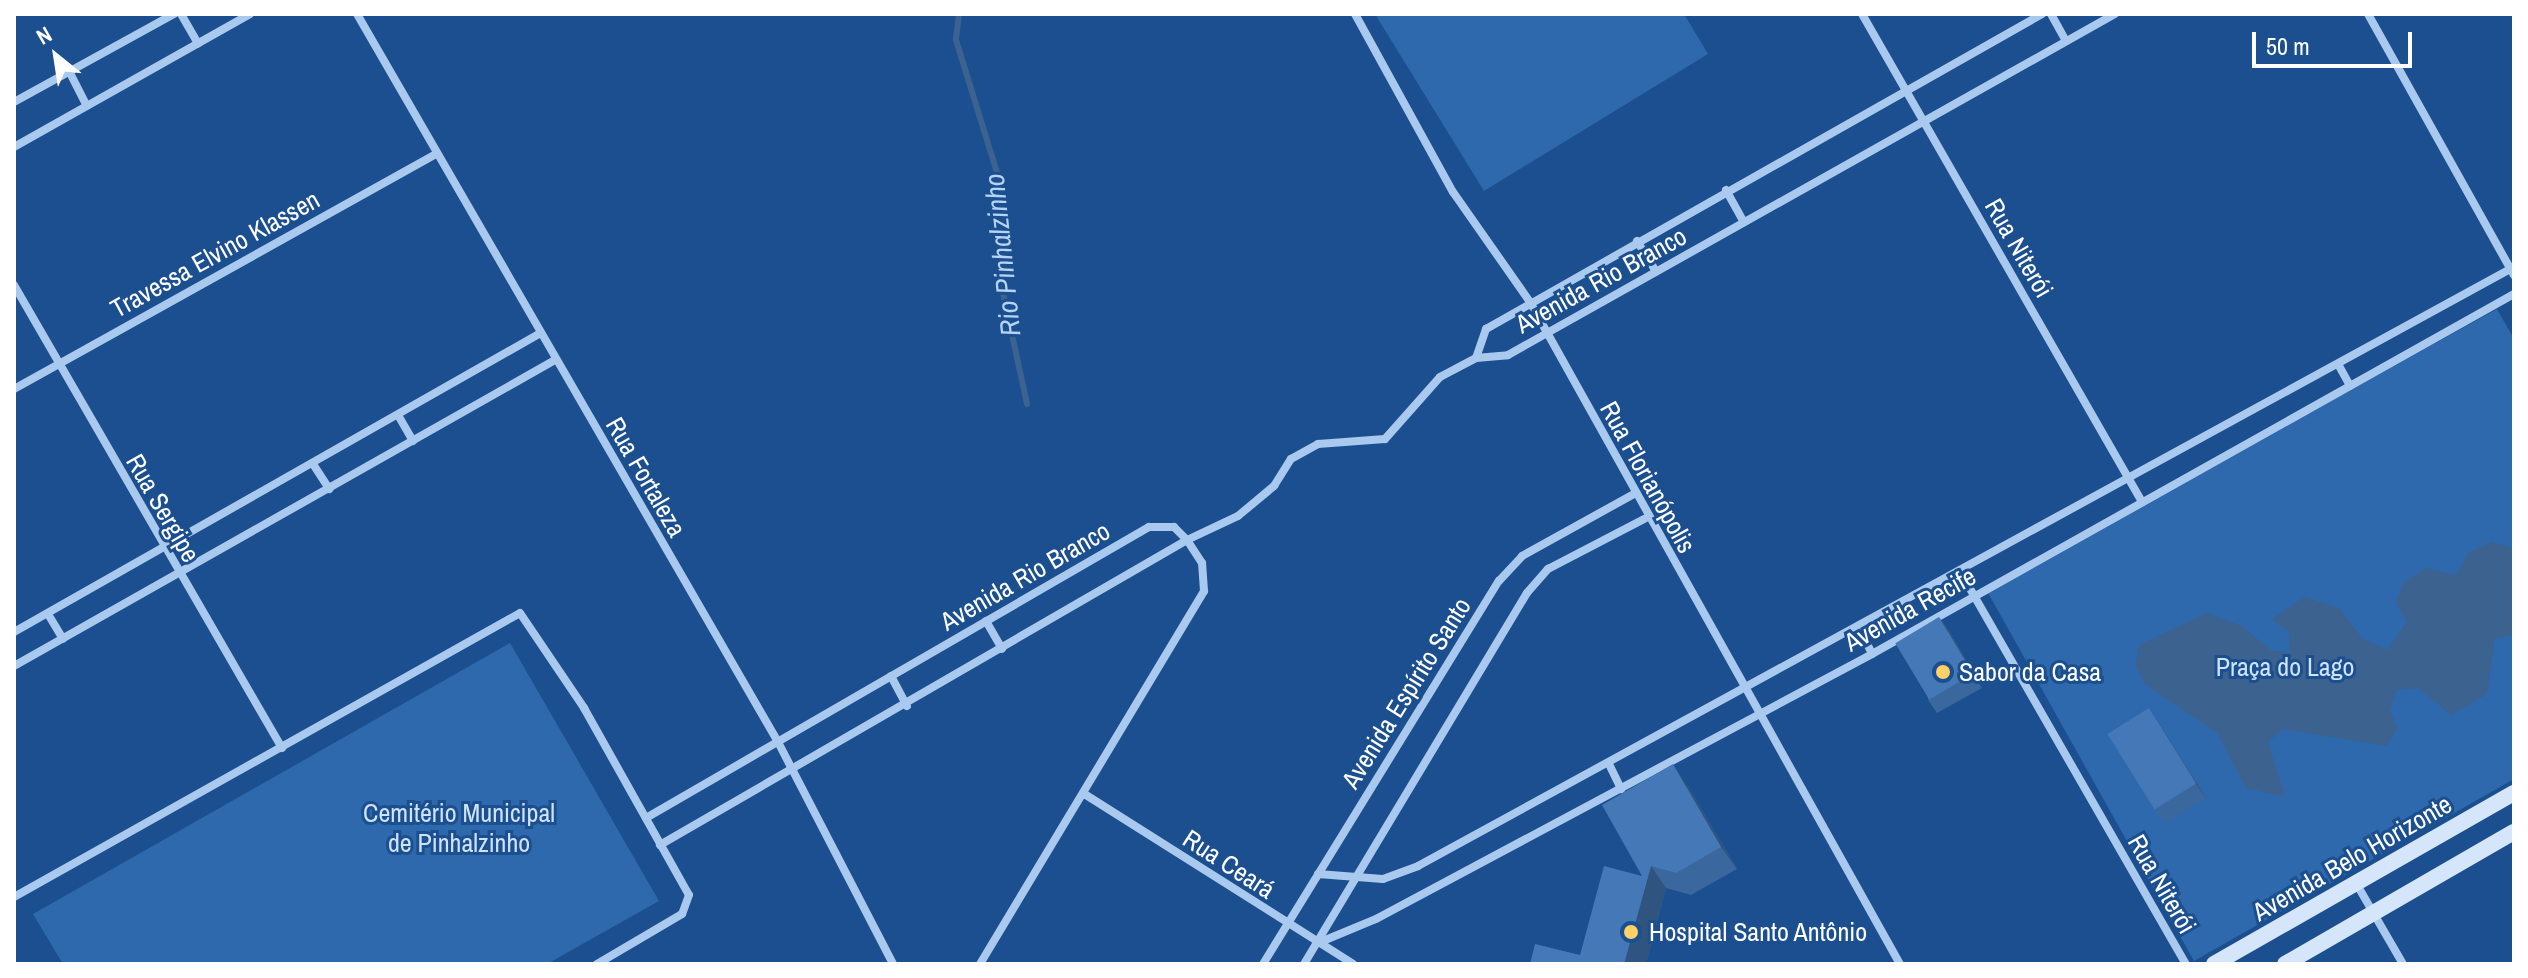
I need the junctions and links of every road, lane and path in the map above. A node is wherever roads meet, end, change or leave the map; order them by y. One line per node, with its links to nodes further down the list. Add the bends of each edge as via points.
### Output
1 (174, 14): 13 (street)
2 (181, 14): 12 (street)
3 (250, 14): 12 (street)
4 (357, 14): 19 (street, Rua Fortaleza)
5 (1355, 14): 27 (street, Rua Florianópolis, via 1453,192)
6 (1862, 14): 14 (street, Rua Niterói)
7 (2042, 14): 14 (street, Avenida Rio Branco)
8 (2051, 14): 11 (street)
9 (2115, 14): 11 (street, Avenida Rio Branco)
10 (2368, 14): 23 (street)
11 (2066, 41): 17 (street, Avenida Rio Branco)
12 (198, 44): 16 (street)
13 (69, 71): 15 (street); 16 (street)
14 (1905, 89): 17 (street, Rua Niterói); 20 (street, Avenida Rio Branco)
15 (14, 102)
16 (87, 106): 18 (street)
17 (1923, 121): 21 (street, Avenida Rio Branco); 39 (street, Rua Niterói)
18 (14, 147)
19 (436, 154): 29 (street, Rua Fortaleza); 32 (street, Travessa Elvino Klassen)
20 (1726, 190): 21 (street); 22 (street, Avenida Rio Branco)
21 (1744, 222): 24 (street, Avenida Rio Branco)
22 (1637, 241): 24 (street); 27 (street, Avenida Rio Branco)
23 (2513, 270): 33 (street, Avenida Recife)
24 (1656, 272): 28 (street, Avenida Rio Branco)
25 (14, 285): 32 (street, Rua Sergipe)
26 (2514, 294): 34 (street, Avenida Recife)
27 (1530, 302): 28 (street, Rua Florianópolis); 30 (street, Avenida Rio Branco, via 1486,329)
28 (1547, 333): 30 (street, Avenida Rio Branco, via 1508,355); 41 (street, Rua Florianópolis)
29 (539, 334): 31 (street, Rua Fortaleza); 36 (street)
30 (1476, 358): 44 (street, via 1440,377 1385,439 1318,444 1291,459 1274,486 1238,516)
31 (555, 360): 37 (street); 61 (street, Rua Fortaleza)
32 (59, 363): 35 (street, Travessa Elvino Klassen); 45 (street, Rua Sergipe)
33 (2338, 364): 34 (street); 39 (street, Avenida Recife)
34 (2350, 386): 42 (street, Avenida Recife)
35 (14, 389)
36 (398, 415): 37 (street); 38 (street)
37 (413, 441): 40 (street)
38 (313, 464): 40 (street); 45 (street)
39 (2129, 480): 42 (street, Rua Niterói); 46 (street, Avenida Recife)
40 (329, 489): 47 (street)
41 (1634, 494): 43 (street, Rua Florianópolis); 71 (street, Avenida Espírito Santo, via 1522,556 1499,581)
42 (2142, 502): 48 (street, Avenida Recife)
43 (1646, 518): 58 (street, Rua Florianópolis); 72 (street, Avenida Espírito Santo, via 1548,569 1527,593)
44 (1187, 540): 50 (street, Avenida Rio Branco, via 1174,527 1149,527); 54 (street, Avenida Rio Branco); 67 (street, via 1202,563 1204,591)
45 (163, 549): 47 (street, Rua Sergipe); 49 (street)
46 (1961, 573): 48 (street, Rua Niterói); 51 (street, Avenida Recife)
47 (178, 575): 53 (street); 62 (street, Rua Sergipe)
48 (1974, 596): 55 (street, Avenida Recife); 85 (street, Rua Niterói)
49 (48, 614): 52 (street); 53 (street)
50 (986, 621): 54 (street); 57 (street, Avenida Rio Branco)
51 (1859, 628): 55 (street); 58 (street, Avenida Recife)
52 (14, 632)
53 (63, 639): 56 (street)
54 (1002, 649): 59 (street, Avenida Rio Branco)
55 (1872, 654): 60 (street, Avenida Recife)
56 (14, 666)
57 (891, 676): 59 (street); 61 (street, Avenida Rio Branco)
58 (1746, 690): 60 (street, Rua Florianópolis); 63 (street, Avenida Recife)
59 (907, 706): 64 (street, Avenida Rio Branco)
60 (1760, 715): 65 (street, Avenida Recife); 84 (street, Rua Florianópolis)
61 (778, 742): 64 (street, Rua Fortaleza); 68 (street, Avenida Rio Branco)
62 (282, 748): 68 (street, via 520,613); 74 (street)
63 (1609, 764): 65 (street); 72 (street, Avenida Recife, via 1418,866)
64 (794, 772): 70 (street, Avenida Rio Branco); 79 (street, Rua Fortaleza)
65 (1621, 789): 77 (street, Avenida Recife)
66 (2514, 793): 73 (street, Avenida Belo Horizonte)
67 (1086, 795): 76 (street, Rua Ceará); 80 (street)
68 (646, 818): 70 (street)
69 (2514, 832): 75 (street)
70 (660, 845): 78 (street, via 689,895 682,914)
71 (1318, 874): 72 (street, Avenida Recife); 76 (street, Avenida Espírito Santo)
72 (1350, 881): 77 (street, Avenida Espírito Santo)
73 (2356, 883): 75 (street); 86 (street, Avenida Belo Horizonte)
74 (14, 897)
75 (2374, 912): 87 (street); 88 (street)
76 (1288, 926): 77 (street, Rua Ceará); 81 (street, Avenida Espírito Santo)
77 (1318, 943): 82 (street, Avenida Espírito Santo); 83 (street, Rua Ceará)
78 (597, 964)
79 (893, 964)
80 (980, 964)
81 (1263, 964)
82 (1304, 964)
83 (1353, 964)
84 (1900, 964)
85 (2186, 964)
86 (2214, 964)
87 (2285, 964)
88 (2403, 964)

